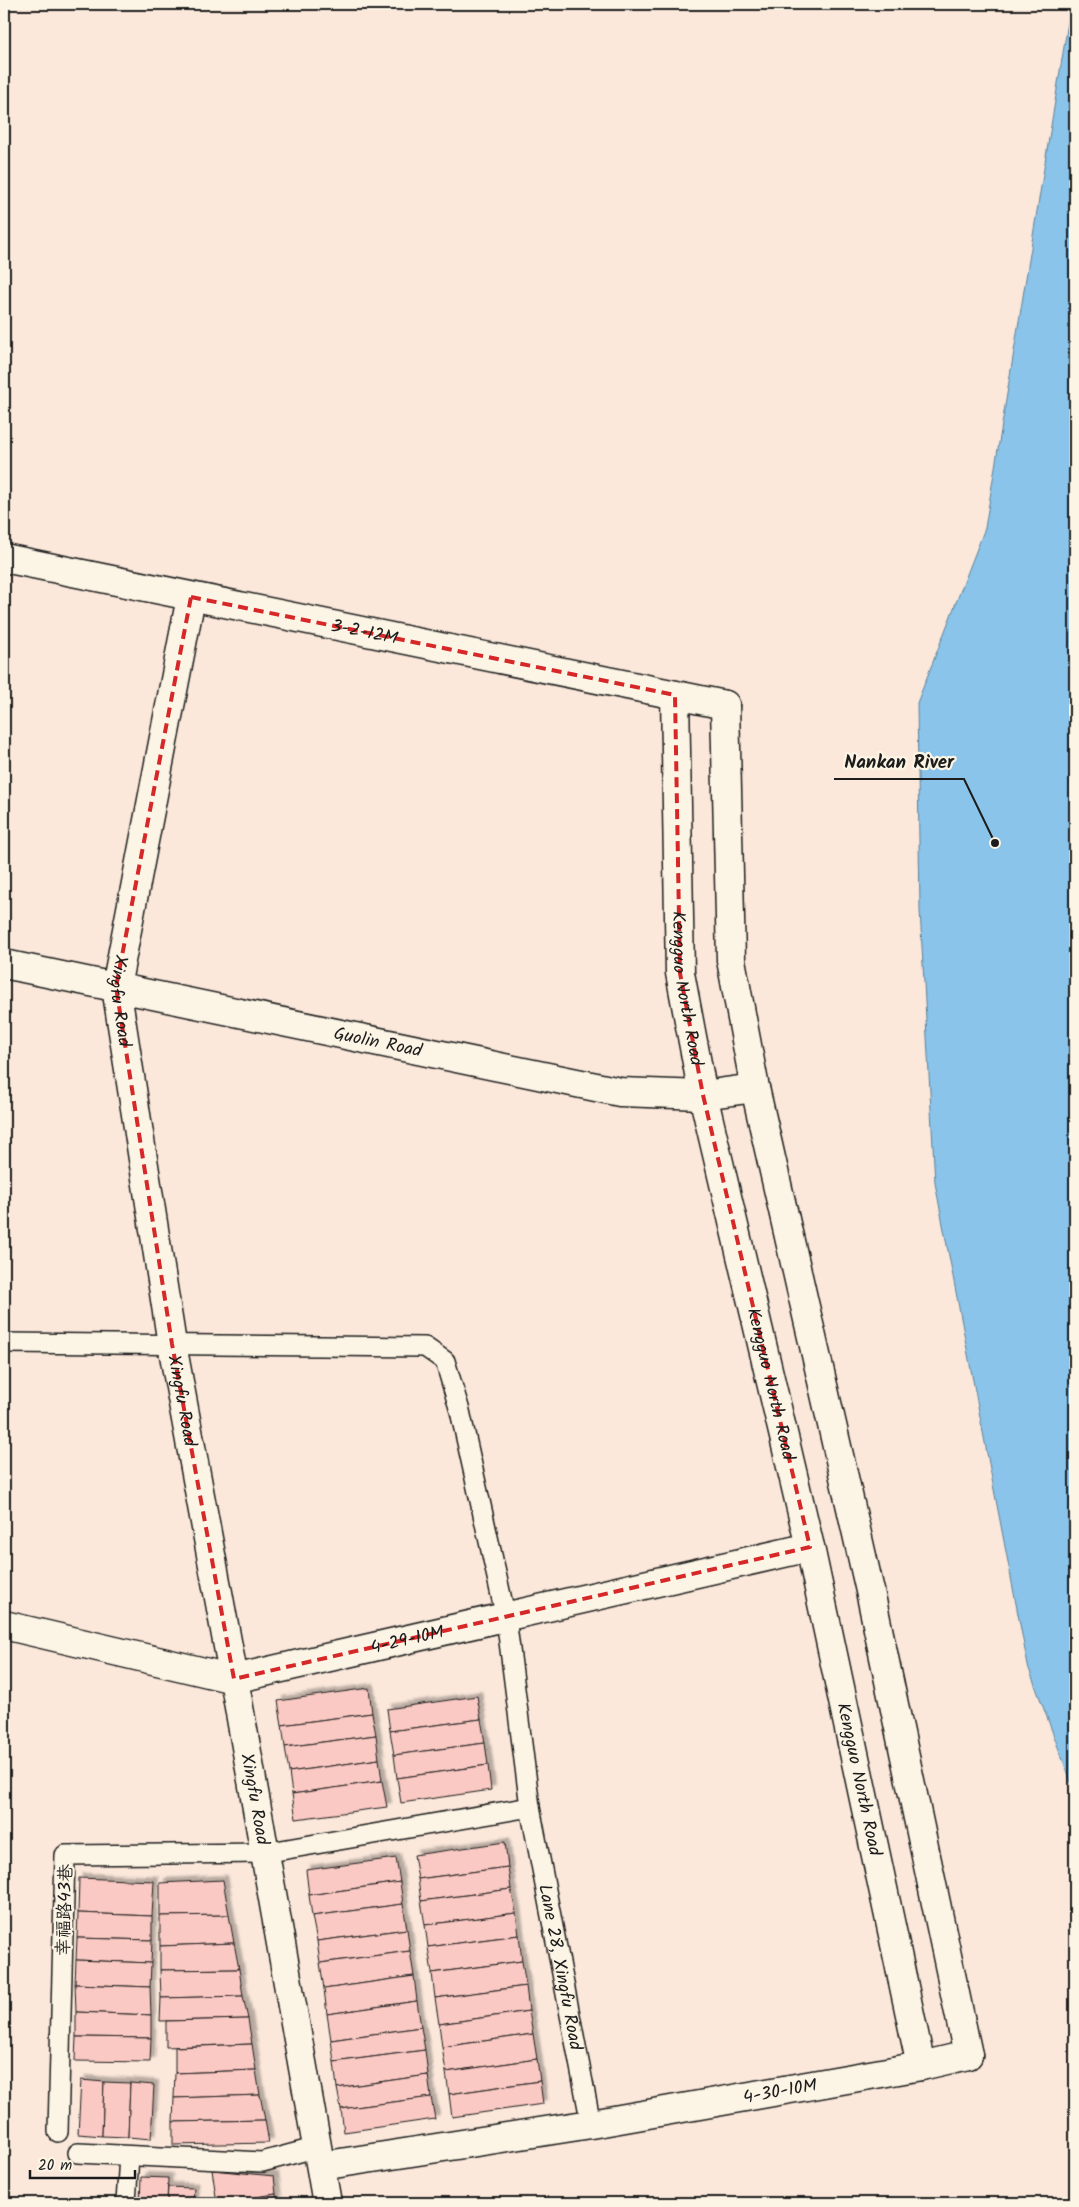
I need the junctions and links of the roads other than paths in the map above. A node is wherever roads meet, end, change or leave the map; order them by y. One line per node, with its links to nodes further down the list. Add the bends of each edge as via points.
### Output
1 (4, 558): 2 (street, 3-2-12M)
2 (192, 597): 3 (street, 3-2-12M); 5 (street, Xingfu Road)
3 (675, 696): 6 (street, 3-2-12M, via 725,705 731,960); 7 (street, Kengguo North Road, via 680,973)
4 (4, 964): 5 (street, Guolin Road)
5 (116, 987): 7 (street, Guolin Road, via 620,1092); 9 (street, Xingfu Road)
6 (755, 1088): 7 (street, Guolin Road); 16 (street, 4-30-10M, via 872,1600 968,2055)
7 (703, 1095): 10 (street, Kengguo North Road)
8 (4, 1343): 9 (lane, Lane 28, Xingfu Road)
9 (172, 1344): 11 (lane, Lane 28, Xingfu Road, via 426,1347 445,1361 460,1411); 13 (street, Xingfu Road)
10 (810, 1547): 11 (street, 4-29-10M); 16 (street, Kengguo North Road)
11 (506, 1618): 13 (street, 4-29-10M); 14 (lane, Lane 28, Xingfu Road)
12 (4, 1624): 13 (street, 4-29-10M)
13 (234, 1679): 15 (street, Xingfu Road)
14 (530, 1807): 15 (lane); 17 (lane, Lane 28, Xingfu Road)
15 (264, 1853): 18 (lane, 幸福路43巷, via 65,1855); 21 (street, Xingfu Road)
16 (921, 2066): 17 (street, 4-30-10M)
17 (591, 2124): 21 (street)
18 (58, 2132)
19 (78, 2153): 20 (lane)
20 (129, 2156): 21 (lane, via 262,2162); 22 (lane)
21 (320, 2157): 23 (street, Xingfu Road)
22 (126, 2203)
23 (327, 2203)

